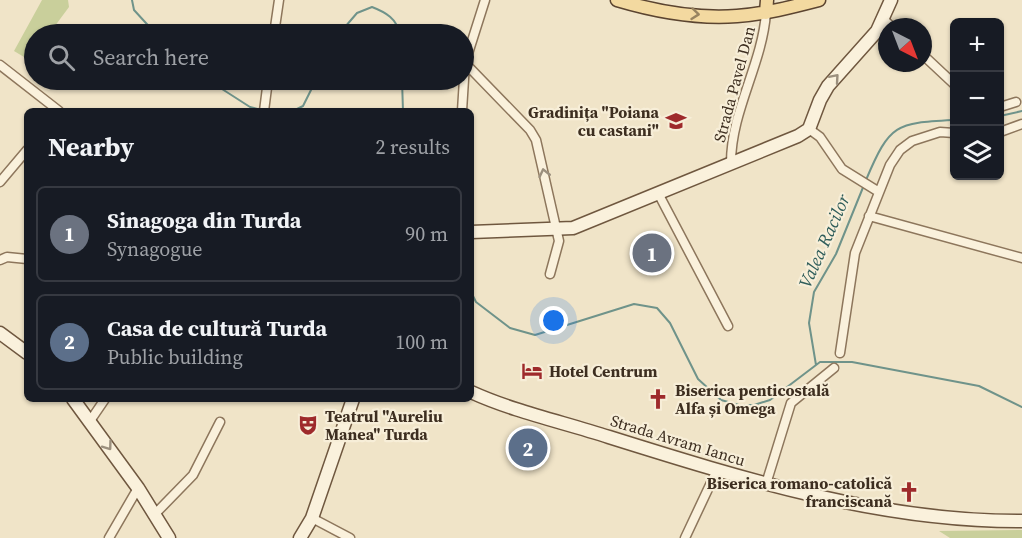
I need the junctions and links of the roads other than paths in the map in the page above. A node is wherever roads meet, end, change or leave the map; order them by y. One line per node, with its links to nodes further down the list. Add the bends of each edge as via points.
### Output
1 (279, 0): 8 (street)
2 (485, 0): 10 (street)
3 (617, 0): 6 (main road, one-way to 6, via 699,15 737,16)
4 (819, 0): 6 (main road)
5 (891, 0): 7 (main road)
6 (767, 6): 31 (street, Strada Pavel Dan, via 753,73 738,115)
7 (888, 18)
8 (275, 24)
9 (878, 30): 27 (main road, one-way to 9, via 828,86)
10 (474, 35)
11 (0, 64): 16 (street)
12 (932, 64): 15 (street)
13 (474, 72): 14 (street)
14 (482, 80): 17 (street); 36 (street, one-way to 14, via 534,135)
15 (950, 80)
16 (24, 83)
17 (474, 83)
18 (33, 90): 24 (street)
19 (267, 90): 23 (street)
20 (463, 90): 25 (street)
21 (1016, 102): 22 (street)
22 (1004, 106)
23 (265, 107)
24 (55, 108)
25 (462, 108)
26 (1022, 124): 28 (street)
27 (809, 129): 31 (main road); 33 (street, via 820,137 842,169)
28 (1004, 130)
29 (950, 133): 33 (street, via 926,135 906,146 890,165)
30 (24, 154): 32 (street)
31 (731, 163): 34 (main road)
32 (0, 182)
33 (879, 192): 35 (street)
34 (658, 193): 36 (main road, via 573,228); 42 (street)
35 (869, 216): 38 (street); 45 (street, via 855,253)
36 (557, 230): 37 (main road); 41 (street, via 559,241)
37 (474, 232)
38 (1022, 258)
39 (24, 259): 40 (street, via 7,256)
40 (0, 260)
41 (550, 274)
42 (728, 326)
43 (0, 333): 44 (main road)
44 (24, 351)
45 (840, 353)
46 (834, 368): 54 (street, via 791,403)
47 (474, 393): 53 (main road, Strada Avram Iancu)
48 (75, 402): 51 (main road)
49 (103, 402): 51 (street)
50 (352, 402): 57 (main road)
51 (90, 421): 55 (main road, one-way to 55)
52 (220, 422): 56 (street, via 193,475)
53 (717, 470): 54 (main road, Strada Avram Iancu); 63 (street)
54 (766, 484): 58 (main road, Strada Avram Iancu, via 932,518)
55 (138, 488): 56 (main road); 59 (street)
56 (155, 514): 60 (main road)
57 (312, 518): 61 (main road); 62 (street)
58 (1022, 521)
59 (109, 538)
60 (169, 538)
61 (300, 538)
62 (350, 538)
63 (685, 538)

